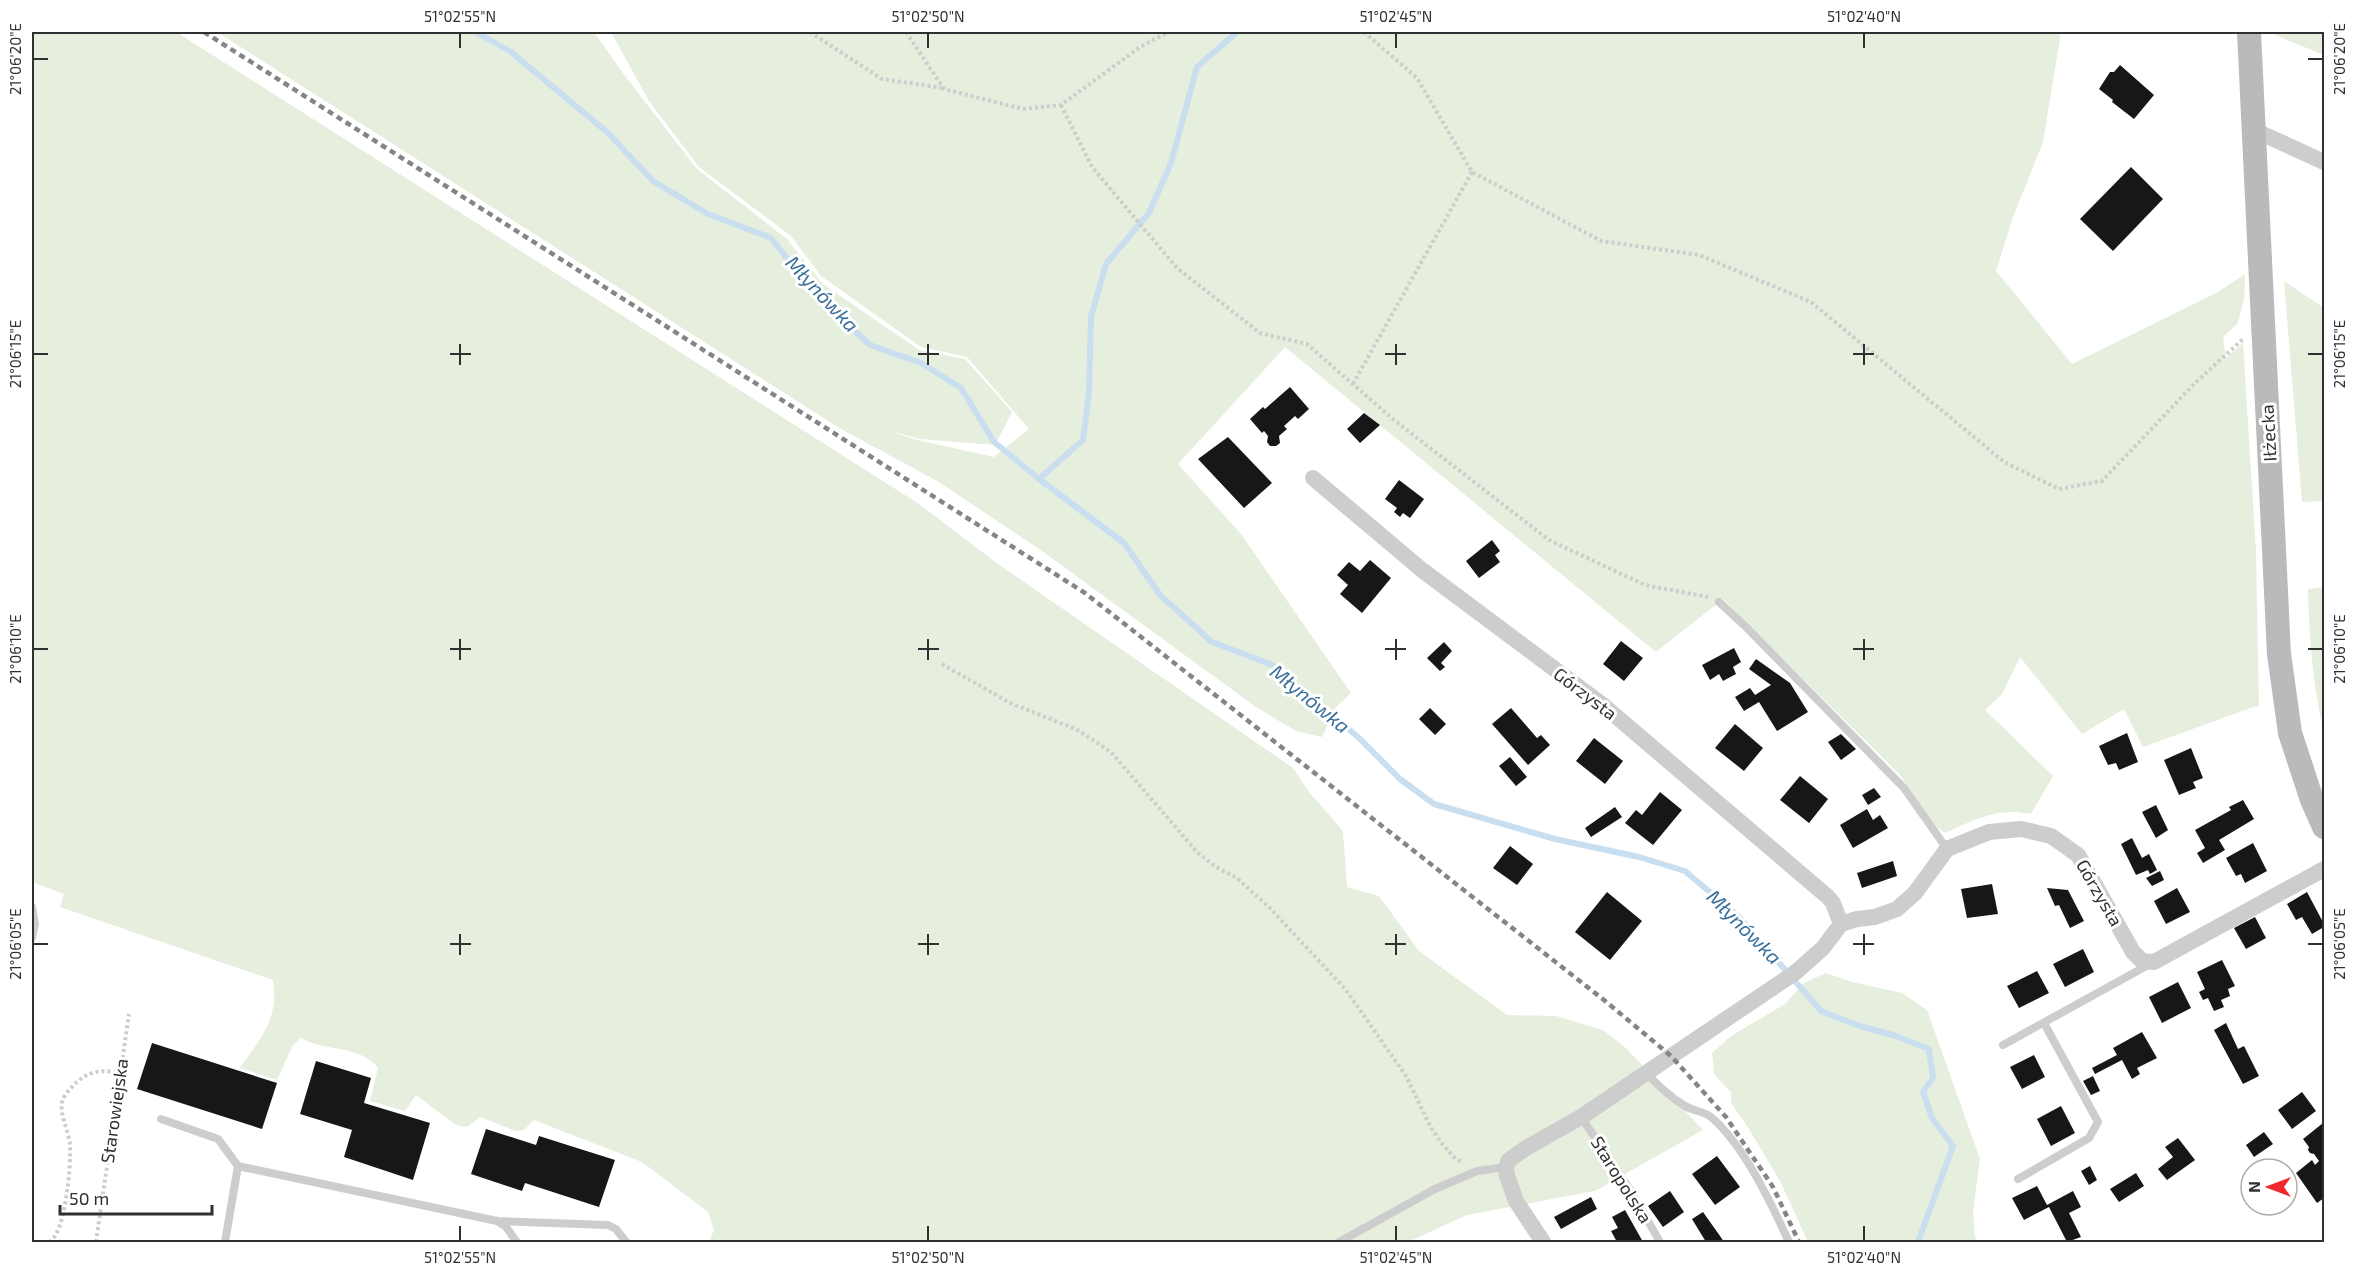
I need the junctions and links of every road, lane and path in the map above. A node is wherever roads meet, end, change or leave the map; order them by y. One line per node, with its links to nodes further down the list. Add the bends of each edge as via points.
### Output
1 (810, 32): 6 (path, via 882,79)
2 (906, 32): 6 (path)
3 (1168, 32): 7 (path, via 1140,47)
4 (1364, 32): 10 (path, via 1417,78)
5 (2248, 32): 8 (main road, Iłżecka)
6 (944, 89): 7 (path, via 1023,109)
7 (1061, 105): 12 (path, via 1092,167 1177,268 1260,333 1307,344)
8 (2254, 130): 9 (street); 11 (main road, Iłżecka)
9 (2325, 162)
10 (1472, 172): 11 (path, via 1600,241 1699,255 1811,302 2004,462 2059,489 2102,481 2194,384); 12 (path)
11 (2263, 320): 16 (main road, Iłżecka, via 2287,722)
12 (1353, 384): 14 (path, via 1549,540 1645,585)
13 (1312, 478): 20 (street, Górzysta, via 1422,570 1612,714 1828,897)
14 (1719, 602): 17 (lane, via 1904,788)
15 (942, 664): 32 (path, via 1010,703 1076,729 1111,752 1197,852 1237,878 1270,908 1346,990 1407,1076 1443,1145)
16 (2325, 828)
17 (1947, 849): 20 (street, via 1916,893 1897,909); 22 (street, Górzysta, via 1989,832 2020,829 2051,836 2079,855 2133,952 2142,961)
18 (2325, 869): 22 (street)
19 (32, 907): 21 (lane)
20 (1841, 924): 27 (street, via 1823,948 1796,972)
21 (32, 938)
22 (2154, 962): 24 (lane)
23 (129, 1014): 26 (path, Starowiejska)
24 (2044, 1023): 25 (lane); 33 (lane, via 2098,1122 2089,1138)
25 (2003, 1045)
26 (121, 1073): 35 (path, via 93,1071 66,1092 62,1104 70,1145 65,1206 59,1232); 36 (path, Starowiejska)
27 (1646, 1073): 28 (street, Staropolska); 43 (lane, via 1666,1094 1688,1108 1708,1114 1724,1128 1764,1190)
28 (1581, 1117): 31 (street, Staropolska, via 1514,1156); 42 (lane, Staropolska)
29 (161, 1119): 30 (lane, via 218,1139)
30 (238, 1166): 34 (lane); 37 (lane)
31 (1506, 1167): 32 (lane); 41 (street, via 1516,1201)
32 (1477, 1171): 40 (lane, via 1435,1189)
33 (2018, 1179)
34 (497, 1221): 38 (lane); 39 (lane, via 608,1225)
35 (49, 1242)
36 (96, 1242)
37 (225, 1242)
38 (517, 1242)
39 (626, 1242)
40 (1339, 1242)
41 (1543, 1242)
42 (1660, 1242)
43 (1789, 1242)

